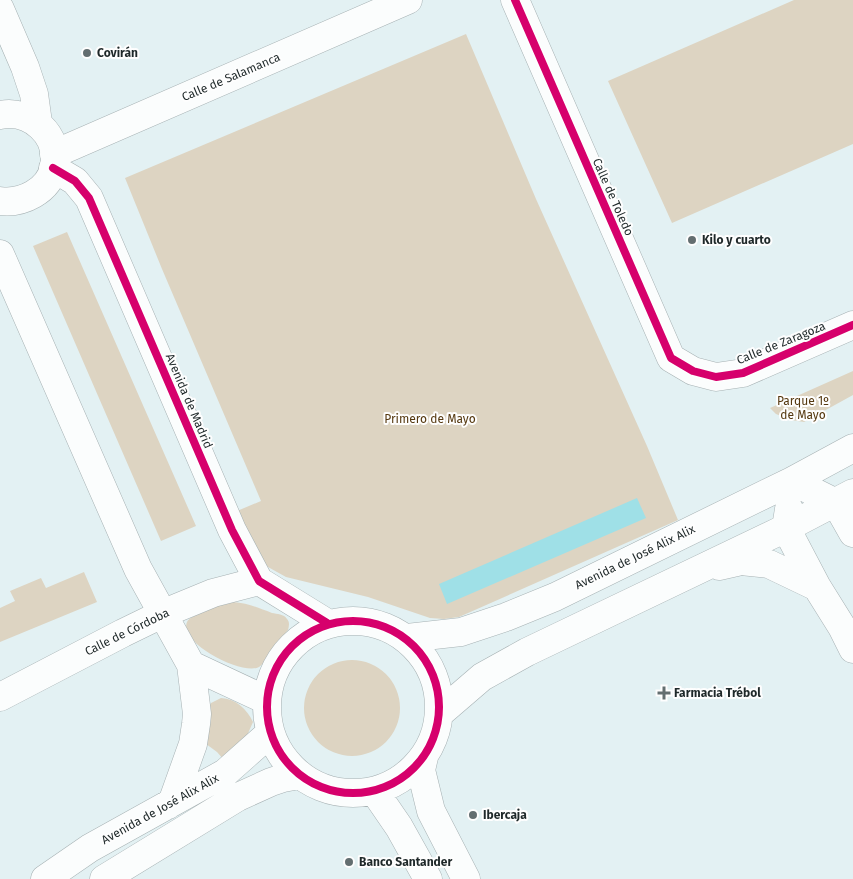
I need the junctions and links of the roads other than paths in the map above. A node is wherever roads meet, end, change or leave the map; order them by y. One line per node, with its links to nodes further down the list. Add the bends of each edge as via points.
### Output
1 (408, 0): 6 (street, Calle de Salamanca)
2 (515, 0): 10 (street, Calle de Toledo, via 671,358 693,371)
3 (0, 9): 5 (street, via 34,94)
4 (0, 115): 5 (street, via 21,115)
5 (38, 123): 6 (street, via 51,142)
6 (54, 161): 7 (street, via 49,178 36,193 16,202); 17 (street, Avenida de Madrid, via 89,198 228,521)
7 (0, 201)
8 (0, 254): 19 (street, via 138,569)
9 (853, 326): 10 (street, Calle de Zaragoza, via 742,373)
10 (716, 377)
11 (853, 448): 12 (street, Avenida de José Alix Alix)
12 (792, 481): 13 (street); 14 (street); 21 (street, Avenida de José Alix Alix, via 506,617 461,632)
13 (845, 498): 14 (street); 15 (street)
14 (786, 528): 16 (street); 18 (street)
15 (853, 533)
16 (692, 573): 18 (street, via 741,561 769,564); 26 (street, via 482,677)
17 (259, 581): 19 (street, Calle de Córdoba, via 213,593); 20 (street)
18 (817, 587): 22 (street)
19 (162, 614): 23 (street); 24 (street, Calle de Córdoba)
20 (326, 623): 21 (street, via 371,621); 25 (street, via 296,641 276,665)
21 (407, 638): 26 (street, via 427,661 438,687)
22 (853, 649)
23 (191, 665): 25 (street); 31 (street, via 197,714 193,744)
24 (0, 696)
25 (266, 700): 27 (street)
26 (440, 714): 28 (street, via 433,741)
27 (270, 733): 29 (street, via 281,756); 31 (street, Avenida de José Alix Alix, via 225,773)
28 (424, 757): 30 (street, via 400,780); 36 (street, via 421,770 431,811)
29 (299, 776): 30 (street, via 344,794); 34 (street, via 270,782 238,797)
30 (375, 792): 35 (street)
31 (168, 804): 32 (street, Avenida de José Alix Alix)
32 (143, 818): 33 (street, Avenida de José Alix Alix, via 90,848); 34 (street, via 114,854)
33 (45, 879)
34 (103, 879)
35 (428, 879)
36 (466, 879)

